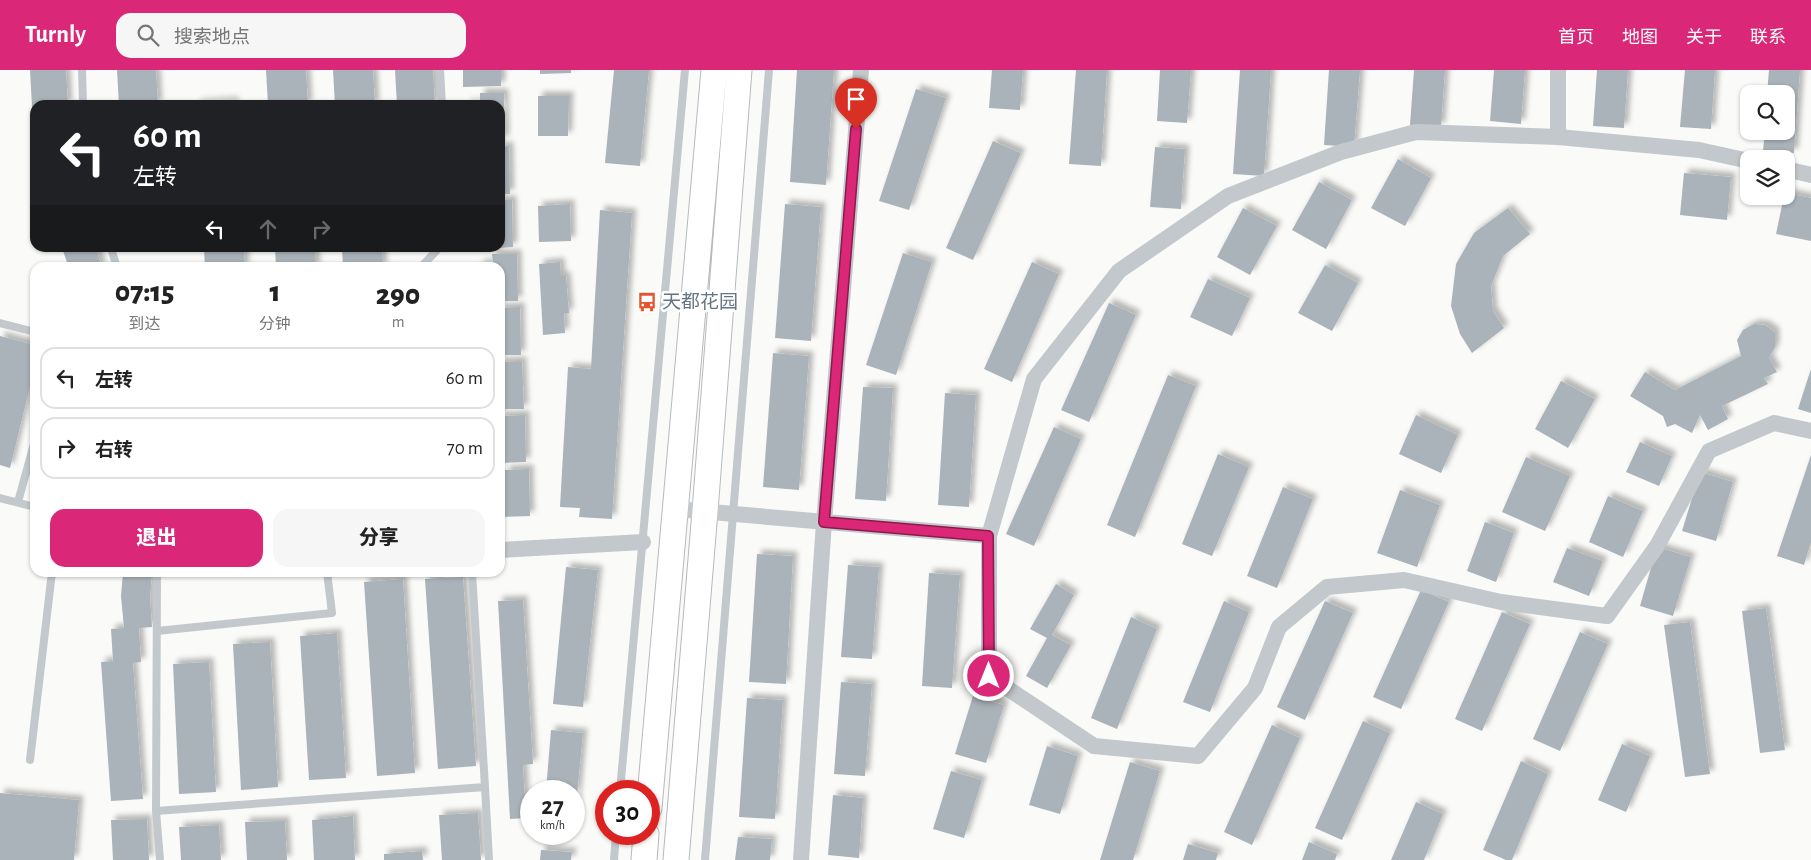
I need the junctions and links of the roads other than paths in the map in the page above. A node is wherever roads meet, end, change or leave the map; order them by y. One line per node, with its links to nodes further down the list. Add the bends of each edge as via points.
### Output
1 (82, 70): 9 (lane)
2 (440, 70): 10 (lane)
3 (685, 70): 29 (lane)
4 (714, 70): 24 (main road)
5 (740, 70): 25 (main road)
6 (769, 70): 26 (lane)
7 (861, 70): 27 (street)
8 (1558, 70): 11 (street)
9 (83, 100)
10 (442, 100)
11 (1558, 137): 12 (street, via 1700,150); 28 (street, via 1416,132 1341,152 1228,196 1119,271 1034,379)
12 (1740, 159)
13 (1795, 172): 14 (street)
14 (1811, 175)
15 (435, 252): 16 (lane)
16 (426, 262)
17 (0, 323): 18 (lane)
18 (30, 331)
19 (1811, 431): 28 (street, via 1774,423 1709,451 1657,546 1607,616 1501,602 1404,580 1328,587 1279,628 1255,688 1198,756 1094,746 989,676)
20 (30, 458): 22 (lane)
21 (0, 498): 22 (lane)
22 (18, 502): 23 (lane)
23 (30, 506)
24 (676, 509): 25 (street); 38 (main road)
25 (705, 511): 26 (street); 47 (main road)
26 (734, 514): 27 (street); 48 (lane)
27 (824, 522): 28 (street); 49 (street)
28 (988, 536)
29 (643, 542): 30 (street); 37 (lane)
30 (505, 550)
31 (51, 577): 36 (lane)
32 (157, 577): 35 (lane)
33 (328, 577): 35 (lane, via 332,613)
34 (472, 577): 39 (lane)
35 (157, 631): 40 (lane)
36 (30, 760)
37 (621, 780)
38 (652, 780)
39 (485, 787): 40 (lane); 44 (lane)
40 (156, 811): 43 (lane)
41 (615, 845): 45 (lane)
42 (645, 845): 46 (main road)
43 (160, 860)
44 (490, 860)
45 (614, 860)
46 (644, 860)
47 (676, 860)
48 (706, 860)
49 (801, 860)

